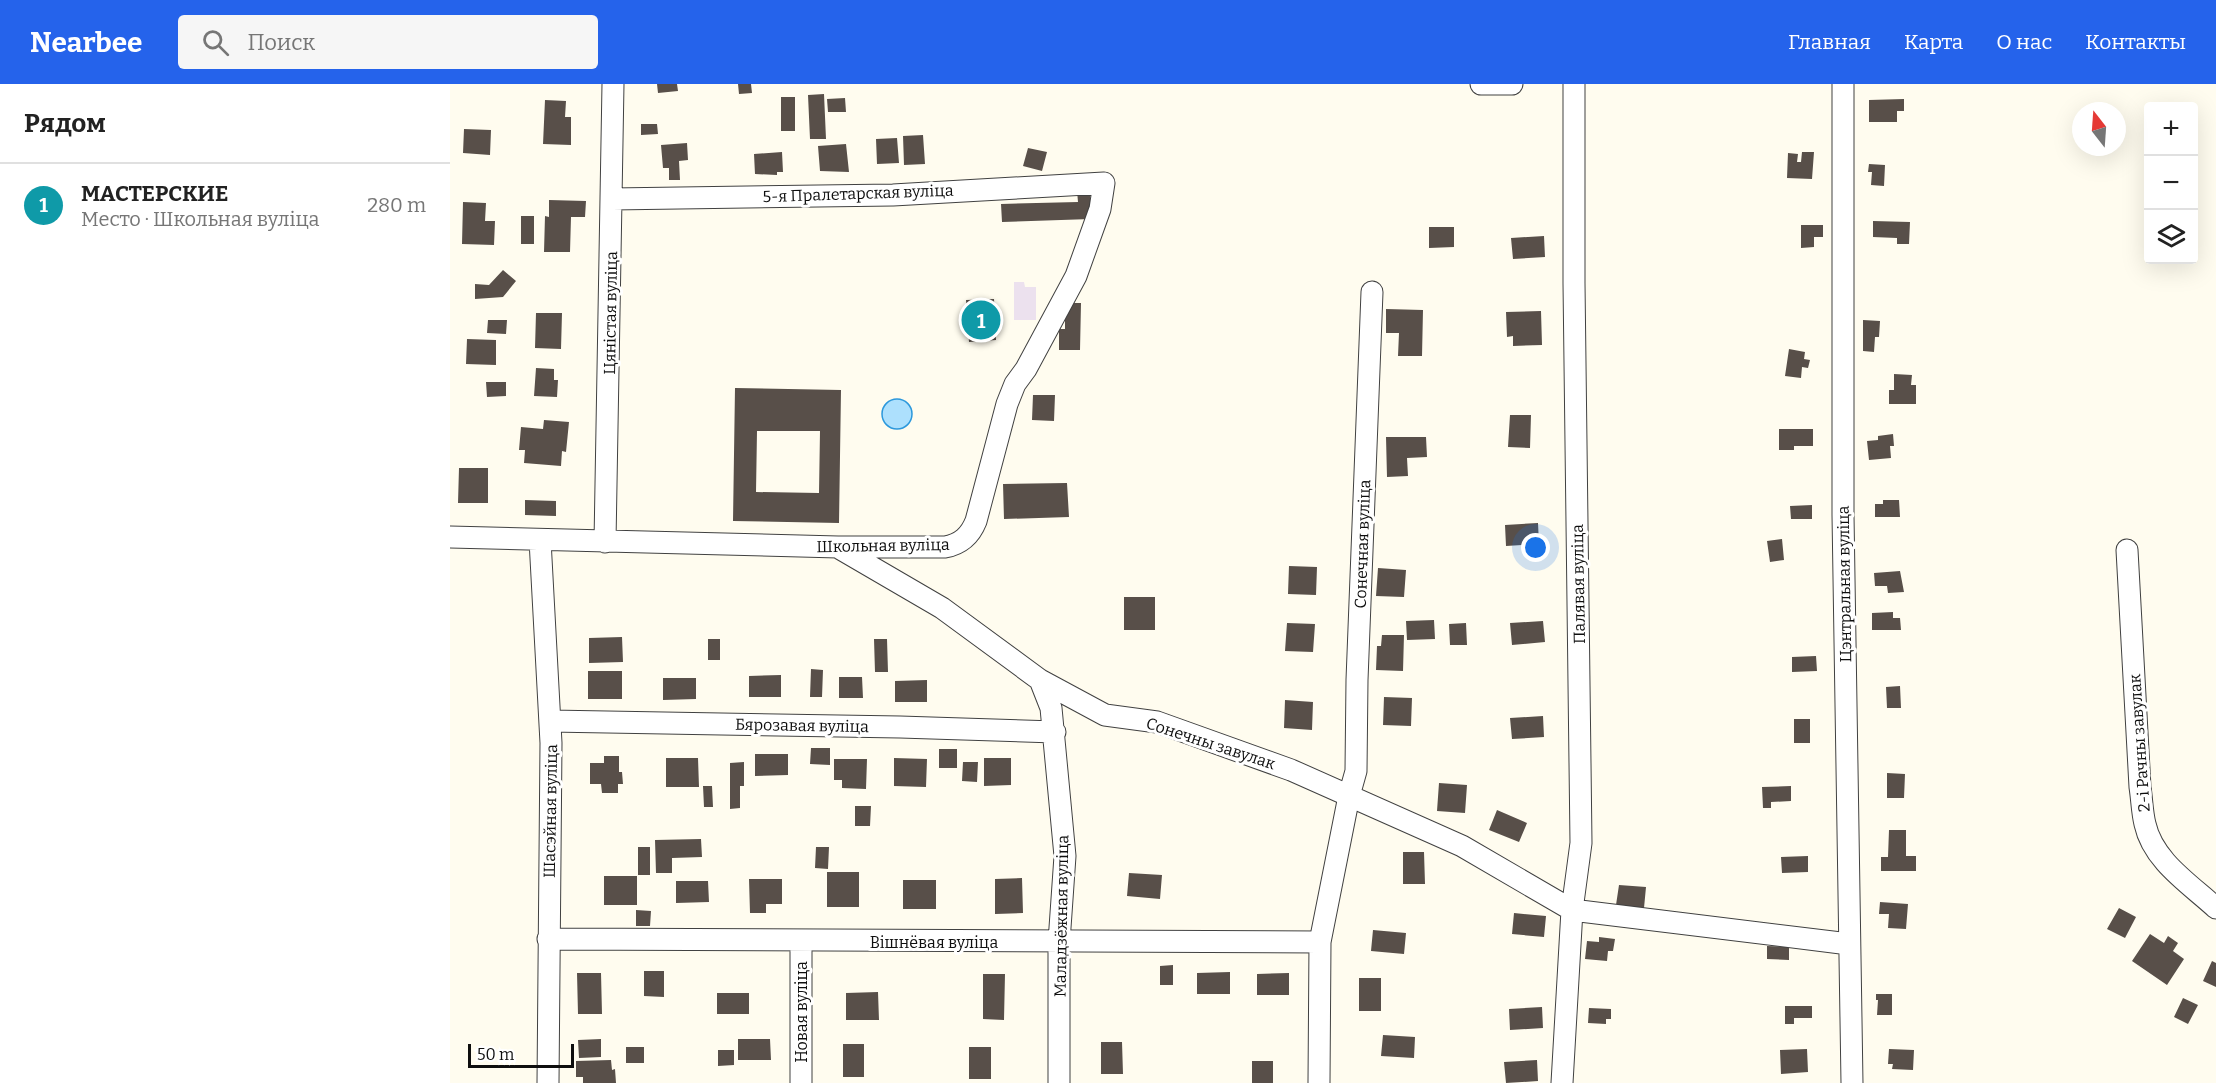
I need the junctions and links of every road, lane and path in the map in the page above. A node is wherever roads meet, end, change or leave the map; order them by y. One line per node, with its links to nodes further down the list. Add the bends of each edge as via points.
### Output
1 (613, 84): 7 (street, Цяністая вуліца)
2 (1482, 84): 3 (street)
3 (1512, 84)
4 (1574, 84): 19 (street, Палявая вуліца, via 1581,843)
5 (1843, 84): 24 (street, Цэнтральная вуліца, via 1842,386)
6 (1104, 183): 7 (street, 5-я Пралетарская вуліца, via 893,195); 12 (street, Школьная вуліца, via 1100,209 1076,276 1007,404 972,531 955,546 945,548)
7 (612, 199): 11 (street, Цяністая вуліца)
8 (1372, 292): 17 (street, Сонечная вуліца, via 1358,736 1356,771)
9 (450, 537): 10 (street, Школьная вуліца)
10 (540, 540): 11 (street, Школьная вуліца); 15 (street, Шасэйная вуліца)
11 (605, 542): 12 (street, Школьная вуліца)
12 (838, 547): 14 (street, Сонечны завулак, via 942,608)
13 (2127, 550): 18 (street, 2-і Рачны завулак, via 2145,826 2163,861)
14 (1040, 680): 16 (street, Маладзёжная вуліца); 17 (street, Сонечны завулак, via 1106,715 1157,722 1291,770)
15 (550, 721): 16 (street, Бярозавая вуліца); 20 (street, Шасэйная вуліца)
16 (1055, 732): 22 (street, Маладзёжная вуліца, via 1065,856)
17 (1349, 796): 19 (street, Сонечны завулак, via 1462,846); 23 (street)
18 (2216, 908)
19 (1572, 910): 24 (street); 29 (street, Палявая вуліца)
20 (548, 939): 21 (street, Вішнёвая вуліца); 25 (street, Шасэйная вуліца)
21 (801, 941): 22 (street, Вішнёвая вуліца); 26 (street, Новая вуліца)
22 (1059, 942): 23 (street, Вішнёвая вуліца); 27 (street, Маладзёжная вуліца)
23 (1320, 942): 28 (street)
24 (1849, 944): 30 (street, Цэнтральная вуліца)
25 (548, 1083)
26 (801, 1083)
27 (1059, 1083)
28 (1319, 1083)
29 (1562, 1083)
30 (1852, 1083)

